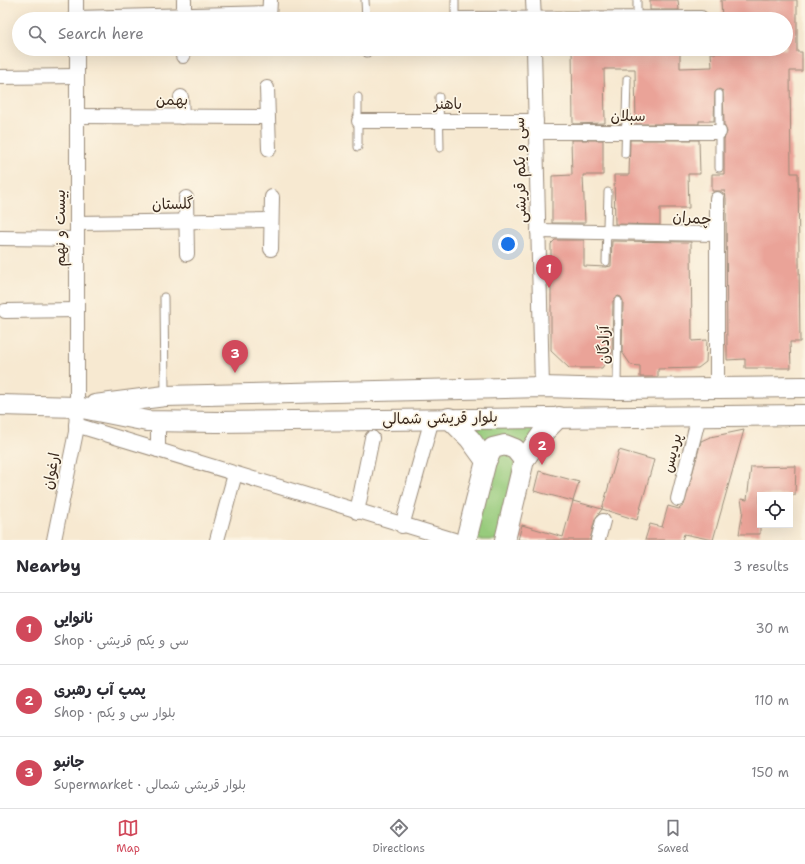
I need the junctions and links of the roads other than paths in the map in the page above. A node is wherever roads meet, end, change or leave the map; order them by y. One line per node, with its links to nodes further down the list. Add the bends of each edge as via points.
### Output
1 (76, 0): 8 (street)
2 (184, 0): 9 (street)
3 (365, 0): 11 (lane)
4 (455, 0): 12 (lane)
5 (533, 0): 13 (street)
6 (637, 0): 14 (lane)
7 (269, 11): 10 (street)
8 (76, 12)
9 (184, 12)
10 (255, 12)
11 (366, 12)
12 (456, 12)
13 (534, 12)
14 (638, 12)
15 (77, 56): 17 (street, بیست و نهم)
16 (534, 56): 30 (street, سی و یکم قریشی)
17 (77, 76): 18 (street); 25 (street, بیست و نهم)
18 (0, 77)
19 (627, 79): 32 (lane)
20 (267, 88): 27 (street)
21 (719, 94): 31 (lane)
22 (181, 97): 26 (street)
23 (358, 97): 28 (lane)
24 (439, 97): 29 (lane)
25 (77, 116): 26 (street, بهمن); 44 (street, بیست و نهم)
26 (182, 117): 27 (street, بهمن)
27 (266, 117): 35 (street)
28 (359, 121): 29 (street, باهنر); 33 (lane)
29 (439, 121): 30 (street, باهنر); 34 (lane)
30 (536, 126): 32 (street, سبلان); 45 (street, سی و یکم قریشی)
31 (719, 132): 32 (street, سبلان); 37 (lane)
32 (626, 133): 36 (lane)
33 (358, 147)
34 (440, 148)
35 (269, 149)
36 (626, 154)
37 (719, 168)
38 (608, 192): 46 (lane)
39 (272, 197): 42 (street)
40 (186, 198): 43 (street)
41 (717, 199): 47 (street)
42 (271, 220): 43 (street, گلستان); 50 (street)
43 (187, 221): 44 (street, گلستان); 51 (street)
44 (77, 223): 49 (street, بیست و نهم)
45 (538, 231): 46 (street, چمران); 57 (street, سی و یکم قریشی)
46 (607, 231): 47 (street, چمران); 52 (lane)
47 (716, 234): 58 (street, چمران)
48 (0, 238): 49 (street)
49 (77, 239): 55 (street, بیست و نهم)
50 (271, 249)
51 (187, 254)
52 (606, 262)
53 (164, 298): 61 (lane)
54 (618, 301): 60 (lane, آزادگان)
55 (77, 310): 56 (street); 64 (street, بیست و نهم)
56 (5, 311)
57 (542, 387): 60 (main road, بلوار قریشی شمالی); 61 (main road, بلوار قریشی شمالی)
58 (716, 387): 59 (main road, بلوار قریشی شمالی); 60 (main road, بلوار قریشی شمالی)
59 (805, 387)
60 (617, 389)
61 (161, 396): 64 (main road, بلوار قریشی شمالی); 68 (main road, via 152,402 150,409)
62 (0, 405): 64 (main road, بلوار قریشی شمالی)
63 (805, 415): 65 (main road, بلوار قریشی شمالی)
64 (76, 416): 68 (main road, بلوار قریشی شمالی); 70 (street); 78 (street, ارغوان, via 68,474)
65 (700, 416): 66 (main road, بلوار قریشی شمالی); 74 (street, پردیس)
66 (559, 417): 67 (main road, بلوار قریشی شمالی); 71 (main road, via 542,434)
67 (440, 418): 68 (main road, بلوار قریشی شمالی); 72 (main road, via 470,439); 77 (street)
68 (158, 421): 70 (street)
69 (372, 438): 75 (street)
70 (158, 450): 73 (street)
71 (524, 460): 72 (main road, via 515,449 505,445 493,448); 82 (main road)
72 (486, 461): 81 (main road)
73 (235, 474): 75 (street); 79 (street)
74 (678, 499)
75 (357, 512): 77 (street)
76 (603, 521): 83 (street)
77 (402, 526): 80 (street)
78 (54, 540)
79 (217, 540)
80 (454, 540)
81 (466, 540)
82 (505, 540)
83 (598, 540)

